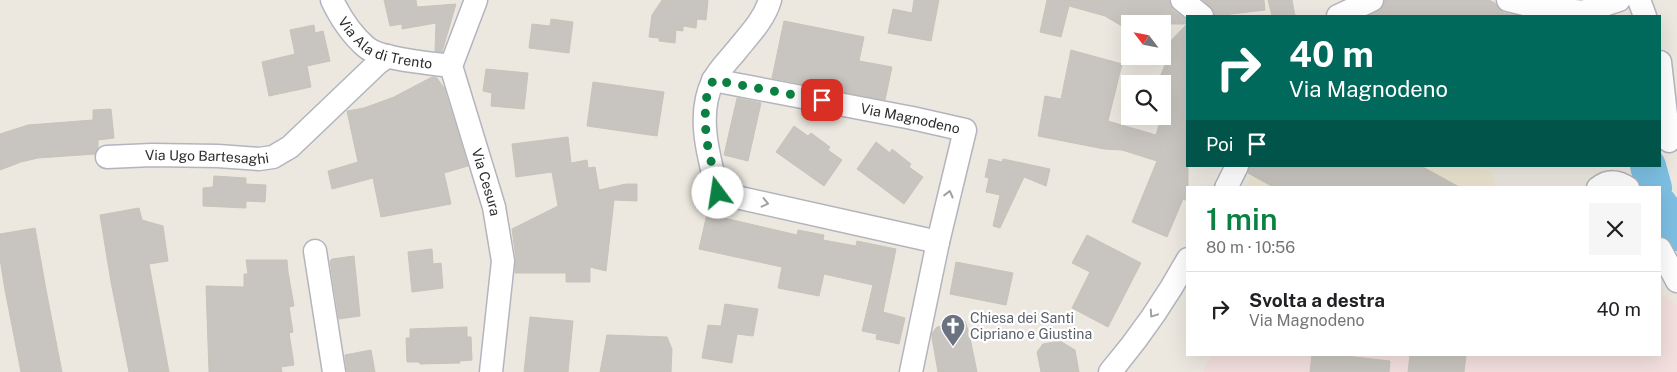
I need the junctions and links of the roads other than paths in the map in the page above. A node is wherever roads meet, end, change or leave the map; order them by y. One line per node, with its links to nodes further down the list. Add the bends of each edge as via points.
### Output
1 (332, 0): 13 (street, Via Ala di Trento, via 340,17 366,48)
2 (476, 0): 14 (street)
3 (770, 0): 16 (street, via 757,26)
4 (1182, 0): 10 (street)
5 (1372, 0): 11 (street)
6 (1508, 0): 9 (street)
7 (1619, 0): 9 (street)
8 (1638, 0): 12 (street)
9 (1588, 12)
10 (1201, 15)
11 (1340, 15)
12 (1645, 15)
13 (388, 56): 14 (street, Via Ala di Trento); 18 (street, Via Ugo Bartesaghi, via 290,147 273,157)
14 (451, 66): 32 (street, Via Cesura, via 494,207 502,261)
15 (1661, 71): 17 (street)
16 (713, 80): 25 (street, one-way to 25, via 705,102 706,138 718,193); 25 (street, Via Magnodeno, one-way to 16, via 965,130)
17 (1669, 141)
18 (107, 157)
19 (1236, 167): 22 (street)
20 (1622, 167): 24 (street)
21 (1601, 180): 23 (street)
22 (1227, 186)
23 (1625, 186)
24 (1628, 186)
25 (938, 242): 33 (street, Via Magnodeno)
26 (315, 251): 31 (street)
27 (1661, 251): 30 (street)
28 (1185, 268): 34 (street, one-way to 34)
29 (1661, 271): 30 (street)
30 (1677, 282)
31 (334, 372)
32 (491, 372)
33 (912, 372)
34 (1110, 372)

